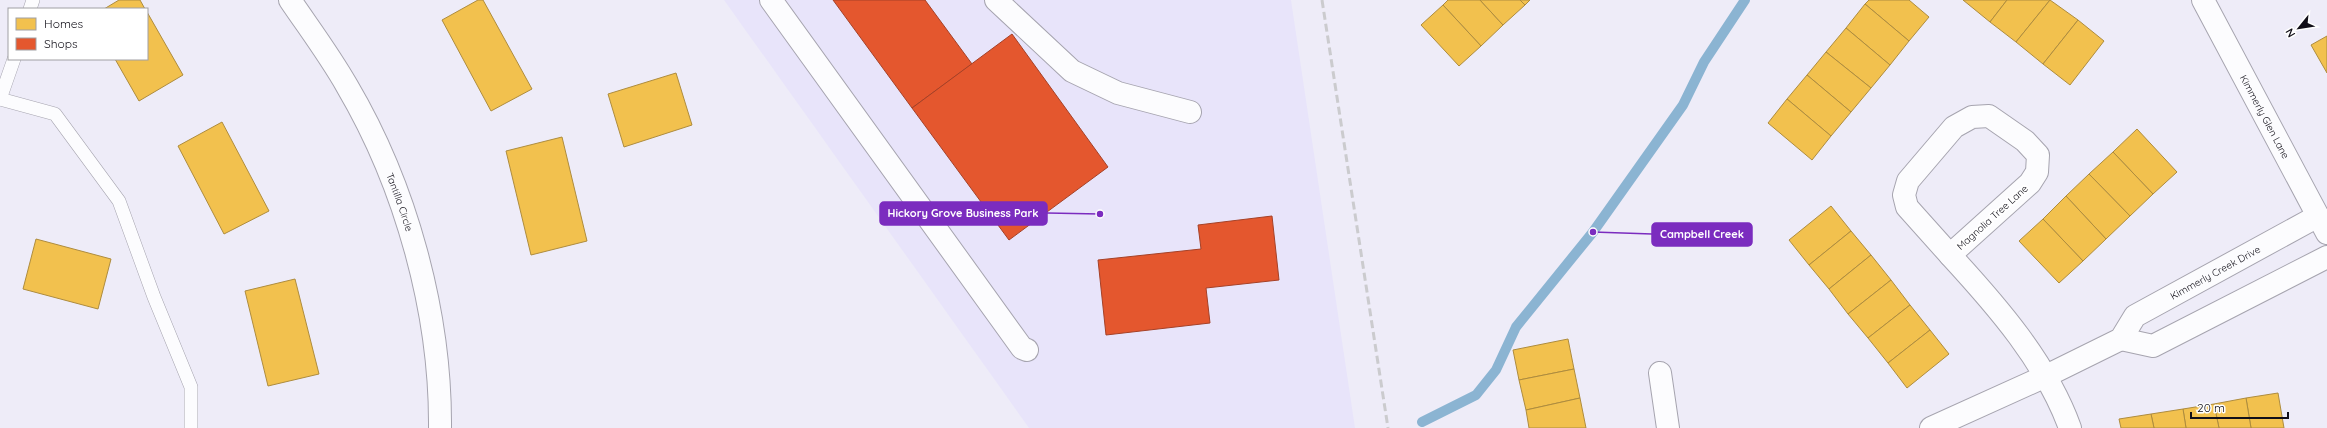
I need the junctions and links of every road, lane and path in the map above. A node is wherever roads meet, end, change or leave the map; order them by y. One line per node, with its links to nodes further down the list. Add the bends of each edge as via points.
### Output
1 (290, 0): 16 (street, Tantilla Circle, via 347,85 367,123 400,200 428,299 440,387)
2 (771, 0): 12 (street)
3 (996, 0): 7 (street, via 1072,71 1118,93)
4 (2203, 0): 8 (street, Kimmerly Glen Lane)
5 (14, 60): 6 (lane)
6 (0, 99): 15 (lane, via 55,114 119,201 154,297 191,387)
7 (1190, 112)
8 (2322, 225): 11 (street, Kimmerly Creek Drive, via 2135,316)
9 (1950, 255): 9 (street, Magnolia Tree Lane, via 1907,207 1904,195 1908,181 1954,127 1972,117 1989,116 2025,141 2038,155 2037,172 2030,183); 14 (street, Magnolia Tree Lane, via 2025,345)
10 (2327, 257): 11 (street, via 2153,346)
11 (2121, 339): 14 (street)
12 (1027, 350)
13 (1660, 373): 17 (street)
14 (2046, 376): 18 (street); 19 (street, Magnolia Tree Lane)
15 (192, 428)
16 (440, 428)
17 (1668, 428)
18 (1931, 428)
19 (2070, 428)

